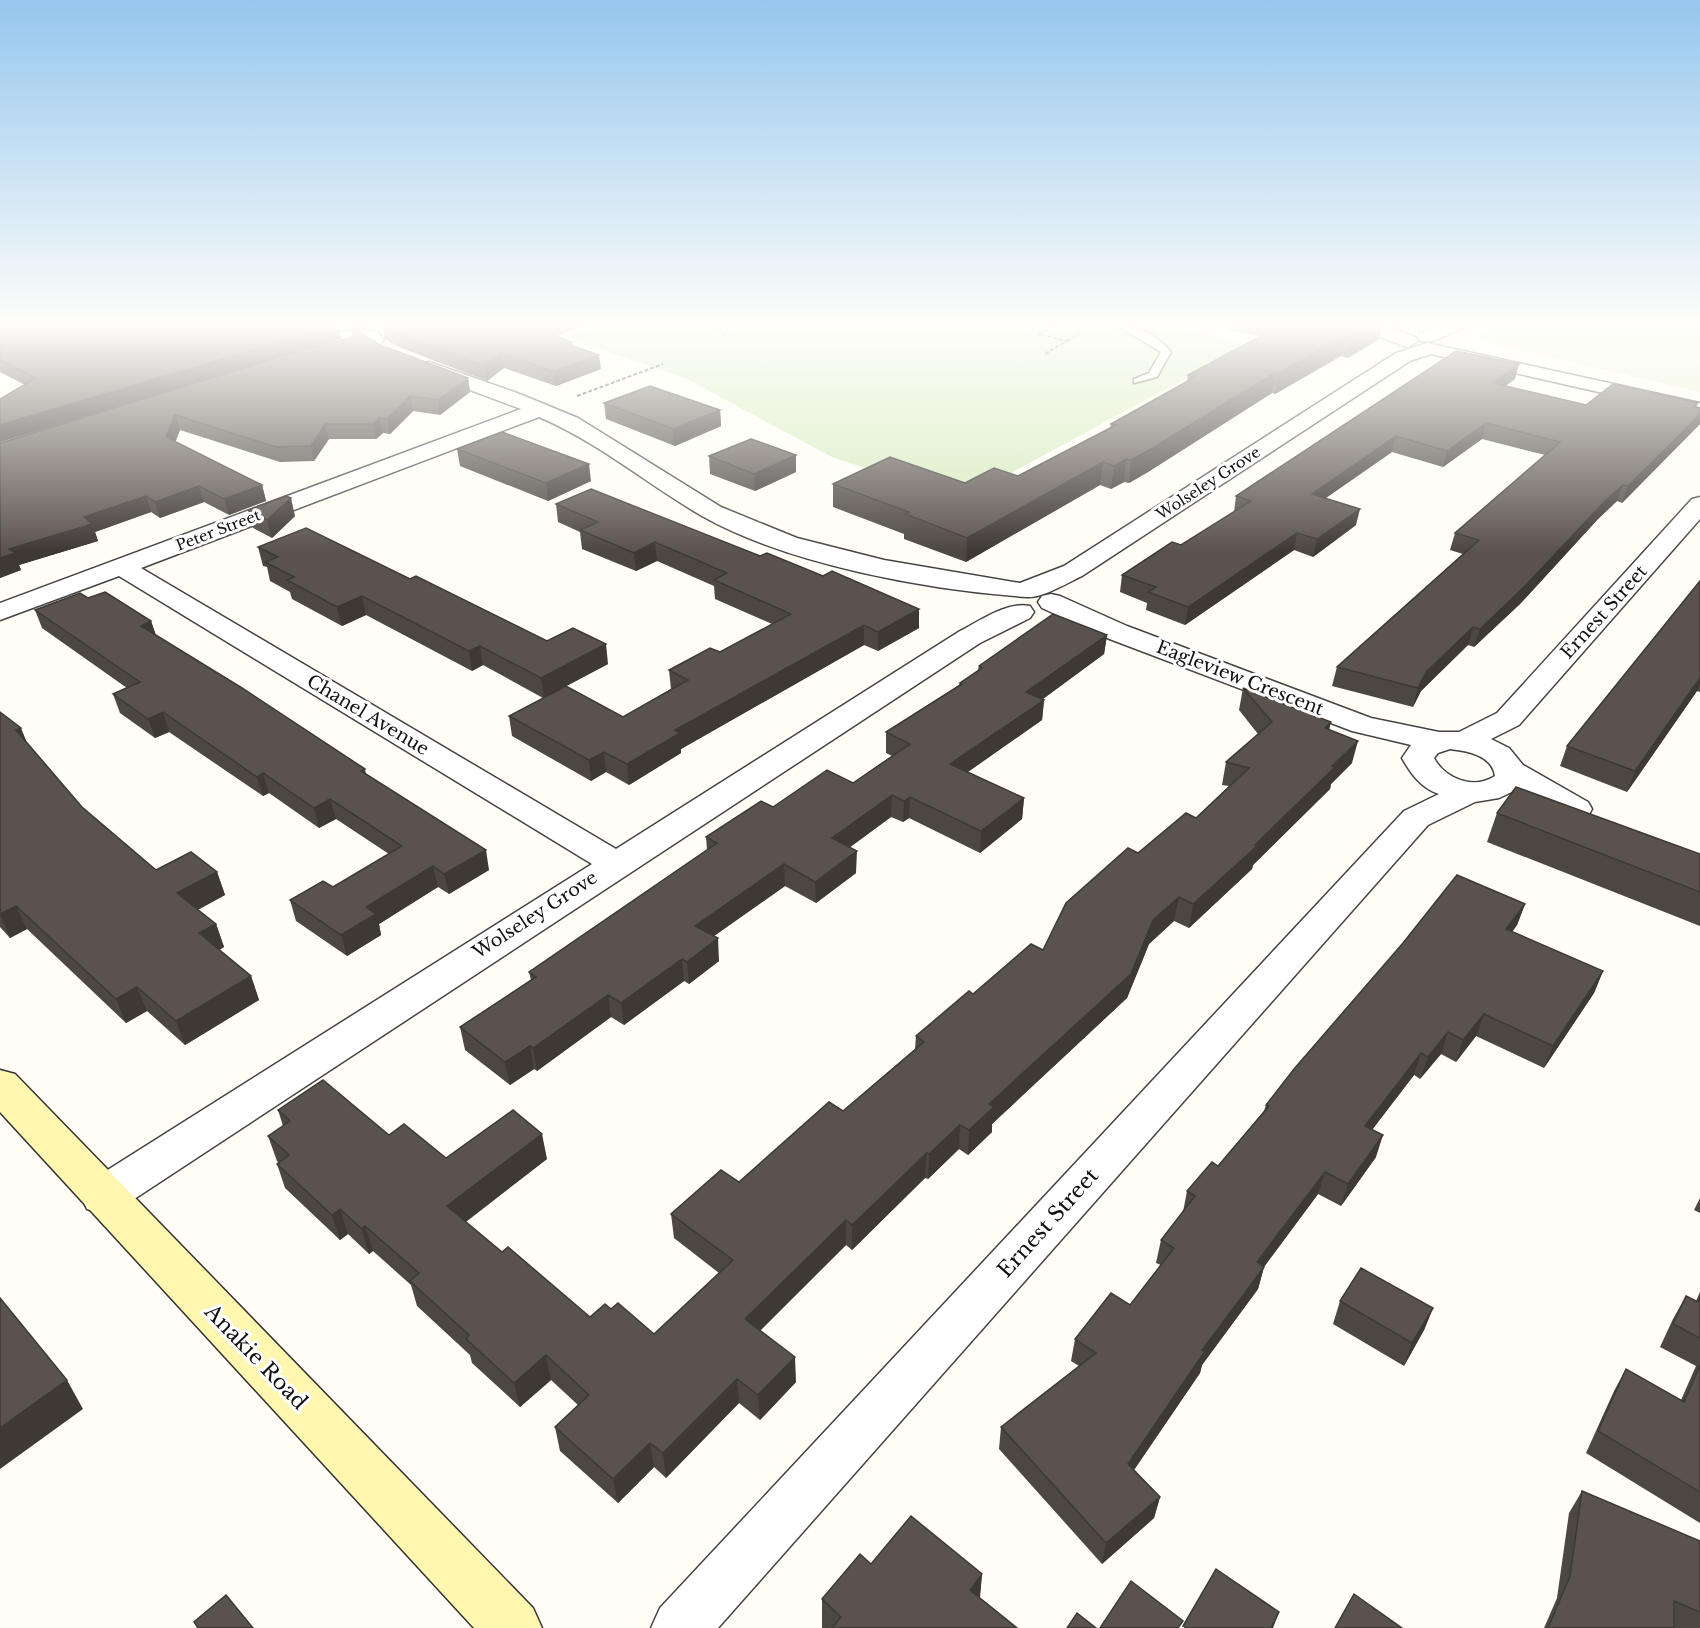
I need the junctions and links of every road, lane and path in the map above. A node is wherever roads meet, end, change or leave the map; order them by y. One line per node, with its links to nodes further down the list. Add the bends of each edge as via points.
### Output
1 (511, 400): 6 (street, Eagleview Crescent)
2 (564, 400): 6 (path)
3 (1338, 400): 9 (street, Wolseley Grove)
4 (1661, 400): 5 (street)
5 (1700, 409)
6 (537, 410): 8 (street, Peter Street); 9 (street, Eagleview Crescent, via 588,433 706,508 755,532 856,563 944,578)
7 (1700, 504): 11 (street, Ernest Street)
8 (122, 567): 10 (street, Peter Street); 16 (street, Chanel Avenue)
9 (1025, 601): 12 (street, Eagleview Crescent); 16 (street, Wolseley Grove)
10 (0, 612)
11 (1508, 719): 12 (street, Ernest Street); 13 (street)
12 (1437, 754): 13 (street, via 1492,750); 13 (street, via 1439,783); 14 (street, Ernest Street)
13 (1495, 778): 14 (street, Ernest Street); 15 (street)
14 (1416, 818): 20 (street, Ernest Street)
15 (1607, 821)
16 (615, 863): 18 (street, Wolseley Grove)
17 (0, 1085): 18 (main road, Anakie Road)
18 (103, 1196): 19 (main road, Anakie Road)
19 (513, 1628)
20 (680, 1628)

